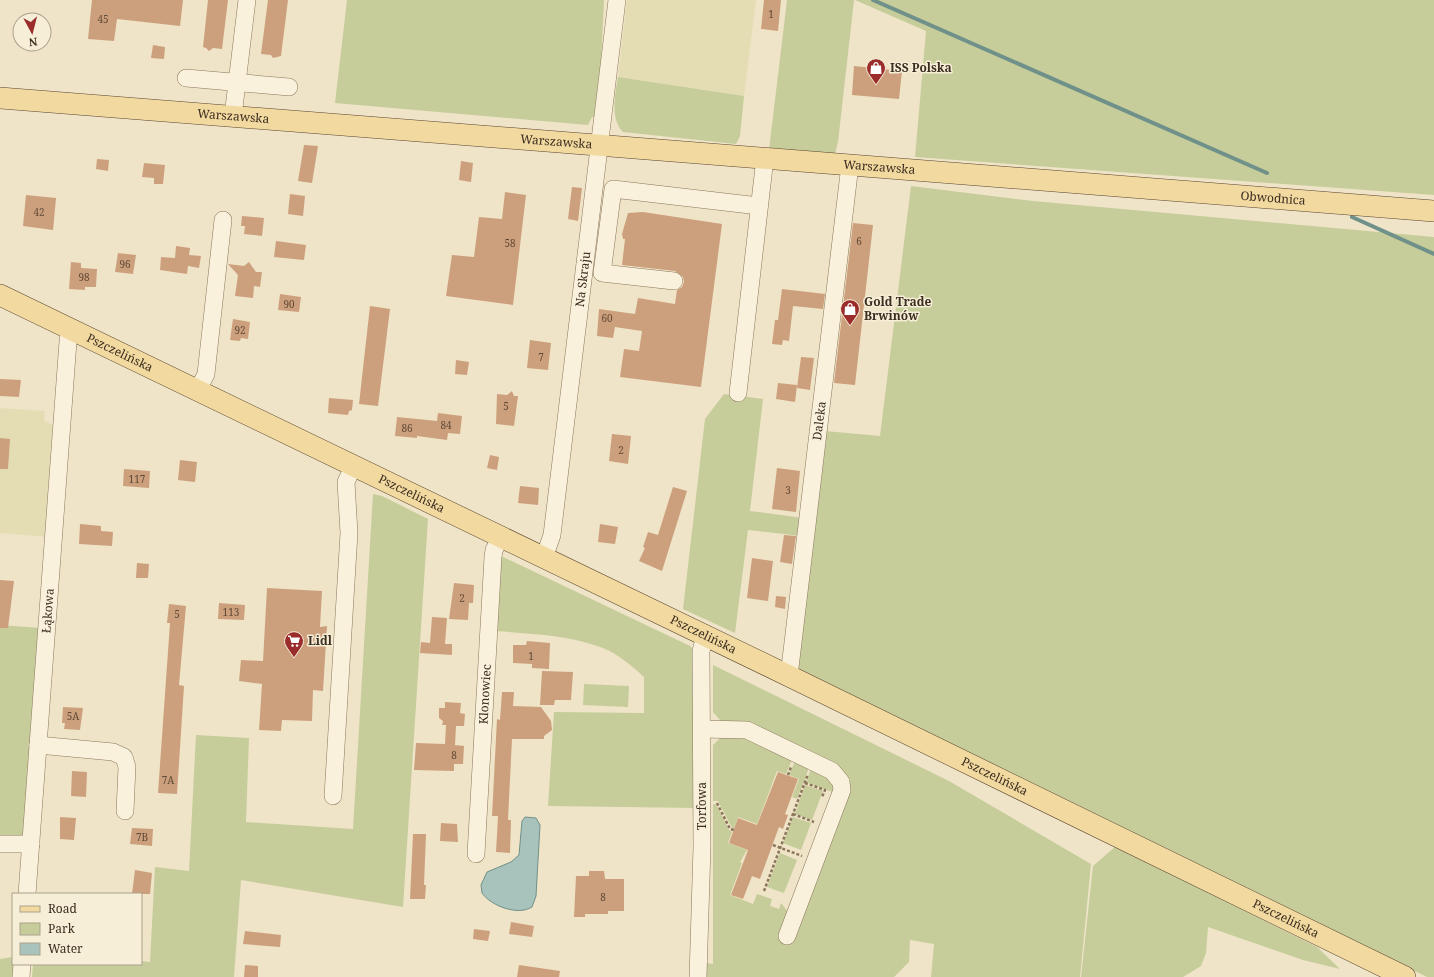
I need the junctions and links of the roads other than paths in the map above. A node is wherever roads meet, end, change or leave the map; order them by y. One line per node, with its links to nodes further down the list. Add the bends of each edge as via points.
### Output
1 (247, 0): 4 (street)
2 (617, 0): 8 (street, Na Skraju)
3 (186, 78): 4 (street)
4 (237, 82): 5 (street); 7 (street)
5 (289, 87)
6 (0, 98): 7 (main road, Warszawska)
7 (233, 116): 8 (main road, Warszawska)
8 (598, 145): 9 (main road, Warszawska); 22 (street, Na Skraju, via 552,535)
9 (764, 158): 10 (main road, Warszawska); 12 (street)
10 (850, 165): 11 (main road, Warszawska); 24 (street, Daleka)
11 (1113, 186): 13 (main road, Obwodnica)
12 (759, 206): 15 (street, via 613,189 602,273); 19 (street)
13 (1434, 211)
14 (223, 220): 18 (street, via 206,374)
15 (674, 281)
16 (0, 295): 17 (main road, Pszczelińska)
17 (69, 328): 18 (main road, Pszczelińska); 26 (street, Łąkowa)
18 (198, 390): 20 (main road, Pszczelińska)
19 (738, 393)
20 (353, 467): 21 (main road, Pszczelińska); 27 (street, via 346,482 349,533)
21 (501, 537): 22 (main road, Pszczelińska); 31 (street, Klonowiec, via 493,557)
22 (544, 558): 23 (main road, Pszczelińska)
23 (705, 636): 24 (main road, Pszczelińska); 25 (street, Torfowa, via 701,651)
24 (789, 676): 37 (main road, Pszczelińska)
25 (702, 729): 33 (street, via 747,730 836,774 841,782 842,790 820,825 808,858); 36 (street, Torfowa)
26 (38, 745): 28 (street, via 113,752 124,757 128,775); 30 (street, Łąkowa)
27 (333, 796)
28 (125, 811)
29 (0, 844): 30 (street)
30 (31, 844): 32 (street, Łąkowa)
31 (476, 854)
32 (27, 893)
33 (788, 936)
34 (22, 965): 35 (street)
35 (21, 977)
36 (698, 977)
37 (1405, 977)

